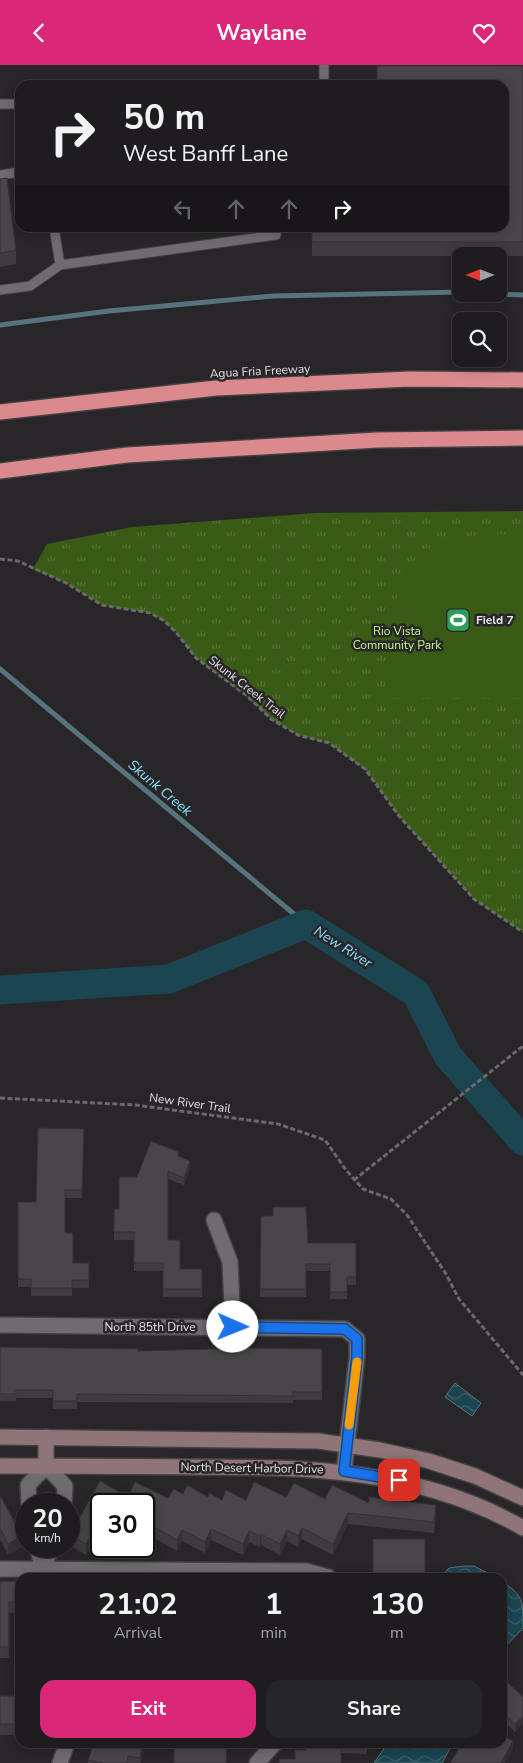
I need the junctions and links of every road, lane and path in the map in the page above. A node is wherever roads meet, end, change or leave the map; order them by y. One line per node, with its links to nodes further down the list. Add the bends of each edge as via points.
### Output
1 (324, 65): 2 (lane)
2 (324, 80)
3 (0, 104): 4 (lane)
4 (15, 104)
5 (15, 173): 6 (lane)
6 (0, 175)
7 (55, 232): 9 (lane)
8 (276, 232): 9 (lane, via 276,235)
9 (60, 265): 10 (lane, via 30,286)
10 (0, 290)
11 (523, 380): 12 (highway, Agua Fria Freeway, via 410,379 216,388)
12 (0, 412)
13 (523, 438): 14 (highway, via 377,440 146,454)
14 (0, 471)
15 (0, 559): 16 (path, Skunk Creek Trail, via 18,561 66,583 102,605 150,613 163,621 196,658 246,695 271,719 298,735 329,743 365,769 398,816 474,899)
16 (523, 933)
17 (523, 1046): 19 (path)
18 (0, 1098): 19 (path, New River Trail, via 134,1105 278,1124 325,1140)
19 (354, 1180): 23 (path, New River Trail, via 363,1189 391,1199 408,1215 459,1299)
20 (214, 1220): 22 (street, via 230,1262)
21 (0, 1325): 22 (street, North 85th Drive)
22 (233, 1327): 26 (street, North 85th Drive, via 345,1329 357,1339)
23 (523, 1375)
24 (0, 1437): 25 (street)
25 (46, 1437): 26 (street, via 318,1441); 28 (street)
26 (347, 1445): 29 (street); 32 (street, via 405,1455 456,1469)
27 (0, 1466): 28 (street, North Desert Harbor Drive)
28 (46, 1466): 29 (street, North Desert Harbor Drive, via 264,1467); 30 (street, via 28,1485); 31 (street, via 65,1486)
29 (344, 1471): 33 (street, North Desert Harbor Drive, via 399,1480 432,1490 494,1513)
30 (28, 1493)
31 (65, 1493)
32 (523, 1498)
33 (523, 1528)
34 (40, 1558): 37 (street)
35 (48, 1558): 37 (street)
36 (0, 1569): 37 (street)
37 (43, 1570): 38 (street)
38 (114, 1573)
39 (194, 1573): 40 (street)
40 (313, 1573)
41 (65, 1748): 43 (street)
42 (270, 1748): 44 (street)
43 (60, 1763)
44 (257, 1763)

